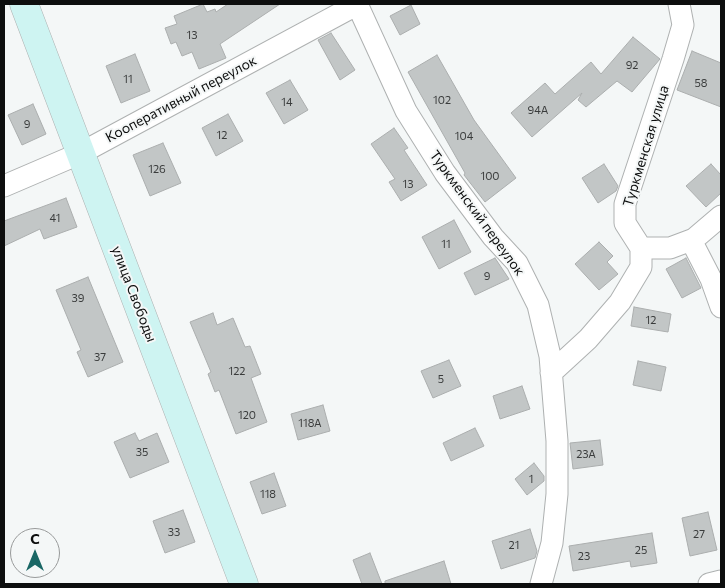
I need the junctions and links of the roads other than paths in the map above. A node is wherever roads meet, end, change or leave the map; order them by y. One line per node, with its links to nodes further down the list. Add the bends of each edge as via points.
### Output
1 (24, 4): 4 (street, улица Свободы)
2 (680, 4): 8 (street, Туркменская улица, via 683,25 625,204 625,223)
3 (356, 5): 4 (street, Кооперативный переулок); 10 (street, Туркменский переулок, via 406,111 446,173 517,263 541,313)
4 (81, 153): 5 (street, Кооперативный переулок); 12 (street, улица Свободы)
5 (4, 186)
6 (721, 216): 7 (street)
7 (694, 239): 8 (street, via 670,248); 9 (street, via 694,246)
8 (641, 248): 10 (street, via 641,267 620,302 588,339)
9 (721, 307)
10 (551, 372): 13 (street, Туркменский переулок, via 557,441 557,494 552,543)
11 (721, 581): 14 (street)
12 (244, 584)
13 (540, 584)
14 (709, 584)

